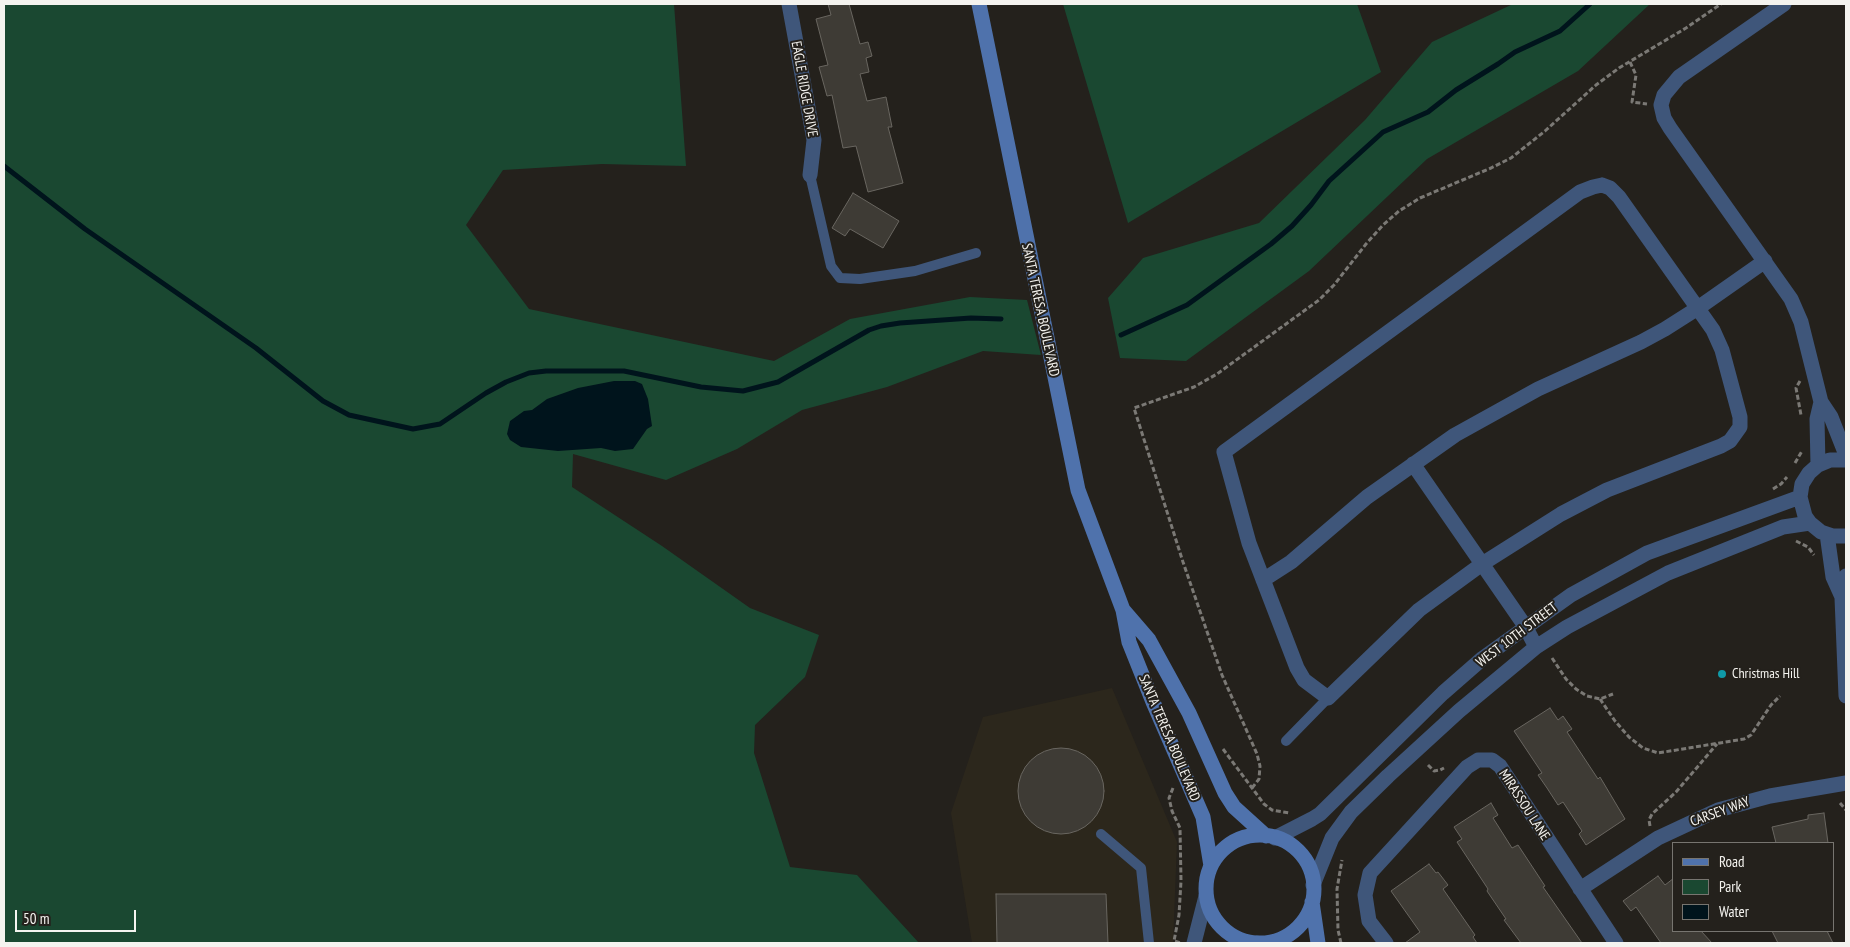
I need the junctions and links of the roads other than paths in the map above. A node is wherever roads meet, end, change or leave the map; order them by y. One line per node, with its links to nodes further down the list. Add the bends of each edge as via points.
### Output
1 (789, 4): 4 (street, EAGLE RIDGE DRIVE, via 814,140)
2 (979, 4): 21 (main road, SANTA TERESA BOULEVARD, via 1078,490)
3 (1784, 4): 6 (street, via 1679,77 1664,95 1661,105 1670,128)
4 (810, 175): 5 (lane, via 831,266 840,278 860,279 915,271)
5 (976, 252)
6 (1765, 261): 7 (street); 8 (street, via 1791,299 1801,322)
7 (1698, 308): 11 (street, via 1641,342 1538,389 1484,418); 17 (street, via 1722,350 1740,417 1740,427 1735,435 1721,446 1600,494 1561,514); 19 (street, via 1619,196 1602,185 1580,192 1224,452 1249,543)
8 (1821, 402): 9 (street, via 1831,417); 12 (street, via 1817,419)
9 (1846, 455)
10 (1846, 460): 12 (street)
11 (1413, 464): 17 (street); 19 (street, via 1367,496 1282,569)
12 (1818, 464): 13 (street, via 1802,484)
13 (1800, 497): 14 (street, via 1804,516); 22 (street, WEST 10TH STREET, via 1647,553 1571,595)
14 (1810, 523): 15 (street); 23 (street, WEST 10TH STREET, via 1783,527 1668,573)
15 (1827, 534): 16 (street); 20 (street, via 1834,577)
16 (1846, 536)
17 (1482, 564): 22 (street); 25 (street, via 1419,610)
18 (1846, 576): 20 (street)
19 (1263, 580): 25 (street, via 1297,668 1304,680)
20 (1842, 598): 24 (street)
21 (1123, 610): 29 (main road, SANTA TERESA BOULEVARD, via 1149,640 1189,712 1234,808); 30 (main road, SANTA TERESA BOULEVARD, via 1129,642 1203,816)
22 (1525, 626): 23 (street); 29 (street, WEST 10TH STREET, via 1443,693 1320,814)
23 (1536, 647): 31 (street, WEST 10TH STREET, via 1459,711 1351,812 1332,838)
24 (1846, 696)
25 (1328, 698): 26 (lane)
26 (1286, 741)
27 (1846, 783): 32 (street, CARSEY WAY, via 1770,796 1718,810 1658,838)
28 (1101, 834): 35 (lane, via 1141,868)
29 (1270, 837): 30 (main road, via 1247,837 1230,845); 31 (main road, via 1285,842 1301,855)
30 (1211, 866): 33 (main road)
31 (1313, 885): 34 (main road)
32 (1580, 889): 39 (street, MIRASSOU LANE, via 1500,766 1492,760 1478,760 1370,874 1365,895 1369,921); 40 (street, MIRASSOU LANE)
33 (1206, 896): 36 (street); 37 (main road, via 1214,918 1222,927 1241,940)
34 (1312, 901): 37 (main road, via 1304,920 1295,930 1284,937); 38 (main road)
35 (1149, 943)
36 (1194, 943)
37 (1261, 943)
38 (1318, 943)
39 (1386, 943)
40 (1616, 943)

